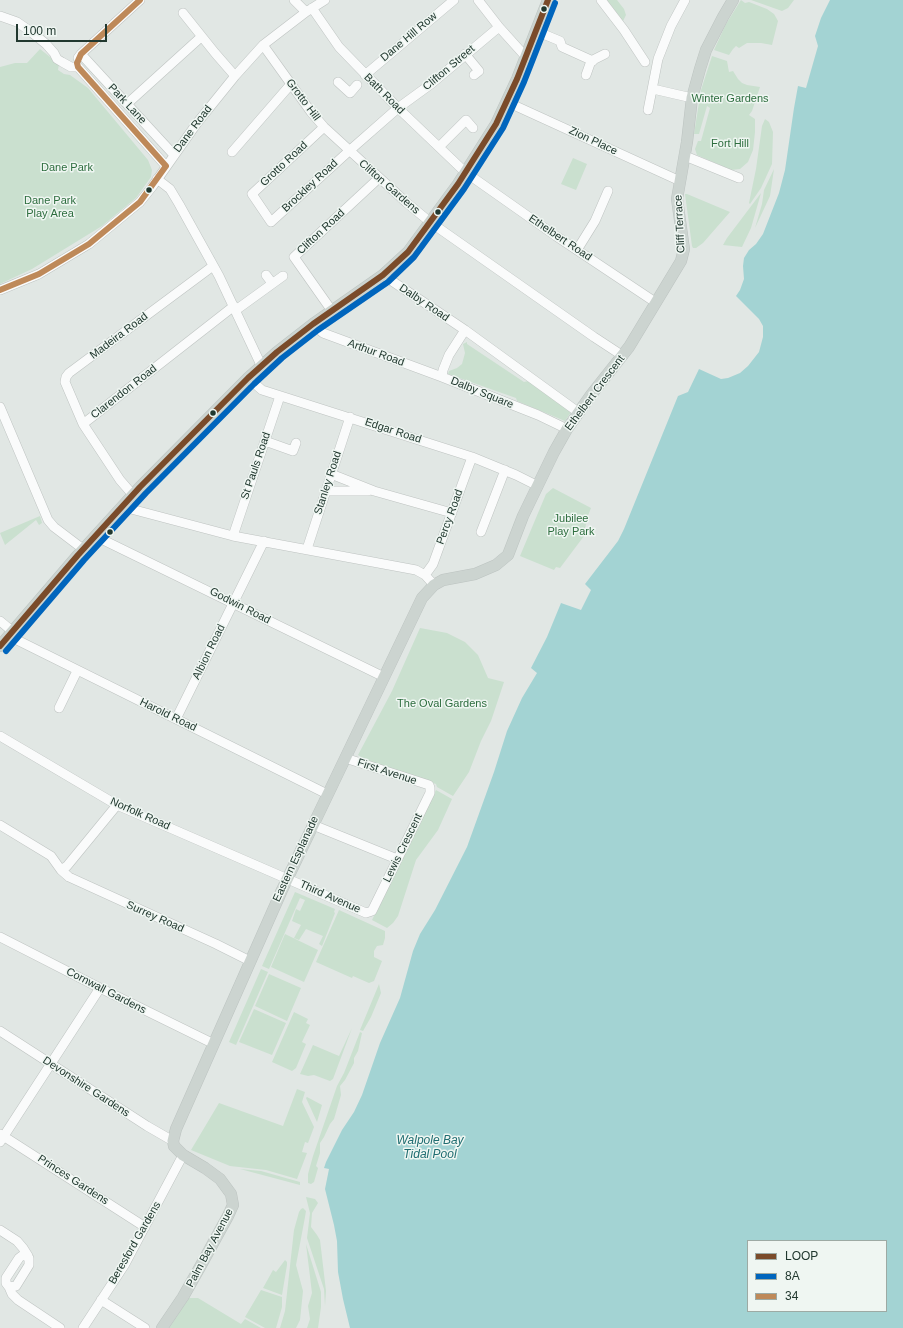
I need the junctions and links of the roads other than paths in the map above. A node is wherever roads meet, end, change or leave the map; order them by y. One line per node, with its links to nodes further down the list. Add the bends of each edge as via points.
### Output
1 (140, 0): 20 (street)
2 (294, 0): 10 (street, Bath Road)
3 (325, 0): 10 (street, Dane Road)
4 (454, 0): 28 (street, Dane Hill Row, via 399,45)
5 (478, 0): 13 (street)
6 (548, 0): 14 (main road)
7 (601, 0): 23 (street)
8 (685, 0): 31 (street, via 658,59)
9 (733, 0): 32 (main road, Cliff Terrace, via 706,50)
10 (309, 10): 16 (street, Dane Road); 28 (street, Bath Road)
11 (183, 13): 15 (street)
12 (0, 16): 17 (street, via 17,22)
13 (500, 27): 18 (street, Clifton Street); 21 (street)
14 (536, 31): 21 (main road); 22 (street, via 560,41 562,47)
15 (201, 37): 27 (street); 34 (street)
16 (263, 45): 27 (street, Dane Road); 30 (street, Grotto Hill)
17 (54, 53): 20 (street, via 68,59); 24 (street, via 65,65)
18 (465, 54): 25 (street, via 479,71); 35 (street, Clifton Street)
19 (606, 54): 22 (street)
20 (80, 56): 24 (street); 34 (street, Park Lane)
21 (526, 57): 33 (main road)
22 (593, 61): 26 (street)
23 (646, 62)
24 (78, 68): 44 (street)
25 (474, 75)
26 (586, 75)
27 (236, 76): 42 (street, Dane Road)
28 (363, 79): 29 (street, via 350,93); 35 (street, Bath Road)
29 (338, 82)
30 (291, 84): 37 (street, Grotto Hill); 41 (street)
31 (653, 89): 32 (street); 36 (street)
32 (692, 98): 43 (main road, Cliff Terrace)
33 (507, 102): 45 (main road); 49 (street, Zion Place)
34 (127, 104): 42 (street, Park Lane)
35 (398, 108): 39 (street, Bath Road); 40 (street, Clifton Street)
36 (648, 110)
37 (324, 127): 40 (street, Grotto Hill); 51 (street, Grotto Road, via 252,194)
38 (473, 128): 39 (street, via 466,120)
39 (439, 147): 45 (street, Bath Road)
40 (349, 151): 46 (street, Clifton Gardens); 51 (street, Brockley Road)
41 (232, 152)
42 (174, 155): 44 (street, Dane Road)
43 (685, 156): 47 (street); 49 (main road, Cliff Terrace)
44 (166, 166): 48 (street, Dane Road)
45 (465, 172): 52 (main road); 53 (street, Ethelbert Road)
46 (379, 178): 52 (street, Clifton Gardens); 63 (street, Clifton Road, via 294,257)
47 (739, 178)
48 (157, 179): 54 (street, via 170,189); 60 (street, Dane Road, via 140,202 89,244 39,274)
49 (680, 180): 59 (main road, Cliff Terrace, via 677,199 684,252)
50 (608, 191): 53 (street, via 596,221)
51 (271, 222)
52 (430, 222): 56 (main road, via 408,252); 66 (street, Clifton Gardens)
53 (578, 250): 61 (street, Ethelbert Road)
54 (213, 266): 62 (street); 74 (street, Madeira Road, via 69,373 65,382)
55 (266, 275): 58 (street)
56 (383, 275): 63 (main road); 65 (street, Dalby Road)
57 (283, 276): 58 (street, Clarendon Road)
58 (272, 283): 62 (street, Clarendon Road)
59 (665, 286): 61 (main road, Ethelbert Crescent)
60 (0, 290)
61 (655, 302): 66 (main road, Ethelbert Crescent)
62 (235, 308): 67 (street); 74 (street, Clarendon Road)
63 (332, 311): 64 (main road)
64 (313, 324): 67 (main road); 68 (street, Arthur Road, via 323,333)
65 (465, 330): 68 (street, Dalby Square, via 450,354); 72 (street)
66 (623, 356): 72 (main road, Ethelbert Crescent)
67 (261, 365): 69 (main road)
68 (442, 377): 75 (street, Dalby Square)
69 (248, 378): 70 (street, Edgar Road, via 262,390); 84 (main road)
70 (280, 396): 73 (street, Edgar Road); 76 (street, St Pauls Road)
71 (0, 407): 91 (street, via 48,520)
72 (578, 412): 75 (main road, Ethelbert Crescent)
73 (350, 417): 78 (street, Edgar Road); 80 (street, Stanley Road)
74 (83, 424): 84 (street, Clarendon Road)
75 (568, 429): 81 (main road, Ethelbert Crescent)
76 (265, 440): 77 (street, via 293,451); 89 (street, St Pauls Road)
77 (296, 443)
78 (472, 457): 79 (street, Edgar Road); 86 (street, Percy Road)
79 (505, 470): 81 (street, Edgar Road); 87 (street)
80 (331, 474): 82 (street, Stanley Road); 83 (street)
81 (538, 486): 94 (main road, Ethelbert Crescent, via 523,516 512,548 503,560 471,576 449,578)
82 (326, 491): 83 (street); 92 (street, Stanley Road)
83 (374, 491): 86 (street)
84 (133, 495): 85 (main road)
85 (124, 505): 88 (main road); 89 (street)
86 (452, 513): 93 (street, Percy Road, via 433,564)
87 (481, 532)
88 (95, 536): 91 (main road); 95 (street, Godwin Road)
89 (233, 536): 90 (street)
90 (264, 541): 92 (street); 95 (street, Albion Road)
91 (83, 549): 97 (main road)
92 (307, 549): 93 (street, via 416,570)
93 (425, 575): 94 (street)
94 (434, 585): 100 (main road, Eastern Esplanade, via 422,598)
95 (233, 603): 100 (street, Godwin Road); 102 (street, Albion Road)
96 (0, 621): 97 (street, Harold Road)
97 (10, 634): 98 (main road); 99 (street, Harold Road)
98 (0, 646)
99 (77, 671): 101 (street); 102 (street, Harold Road)
100 (384, 677): 104 (main road, Eastern Esplanade)
101 (59, 708)
102 (176, 719): 106 (street, Harold Road)
103 (0, 736): 107 (street, Norfolk Road)
104 (344, 758): 105 (street, First Avenue); 106 (main road, Eastern Esplanade)
105 (429, 785): 110 (street, Lewis Crescent, via 430,793)
106 (327, 794): 109 (main road, Eastern Esplanade)
107 (117, 805): 111 (street); 112 (street, Norfolk Road)
108 (0, 825): 111 (street, Surrey Road, via 51,856)
109 (313, 825): 110 (street); 112 (main road, Eastern Esplanade)
110 (397, 859): 113 (street, Lewis Crescent)
111 (61, 870): 115 (street, Surrey Road, via 69,877)
112 (288, 878): 113 (street, Third Avenue, via 366,913); 115 (main road, Eastern Esplanade)
113 (372, 911)
114 (0, 937): 116 (street, Cornwall Gardens)
115 (250, 961): 118 (main road, Eastern Esplanade)
116 (100, 988): 118 (street, Cornwall Gardens); 119 (street)
117 (0, 1031): 119 (street, Devonshire Gardens)
118 (214, 1044): 121 (main road, Eastern Esplanade)
119 (51, 1064): 120 (street); 121 (street, Devonshire Gardens)
120 (1, 1137): 123 (street, Princes Gardens)
121 (172, 1141): 122 (main road, Palm Bay Avenue)
122 (183, 1155): 123 (street, Beresford Gardens); 129 (main road, Palm Bay Avenue, via 220,1179 231,1194 233,1205 200,1268)
123 (146, 1227): 125 (street, Beresford Gardens)
124 (0, 1230): 126 (street, via 17,1241 28,1256 20,1256 6,1278 12,1294)
125 (101, 1300): 127 (street, Beresford Gardens); 128 (street)
126 (60, 1328)
127 (83, 1328)
128 (145, 1328)
129 (162, 1328)

